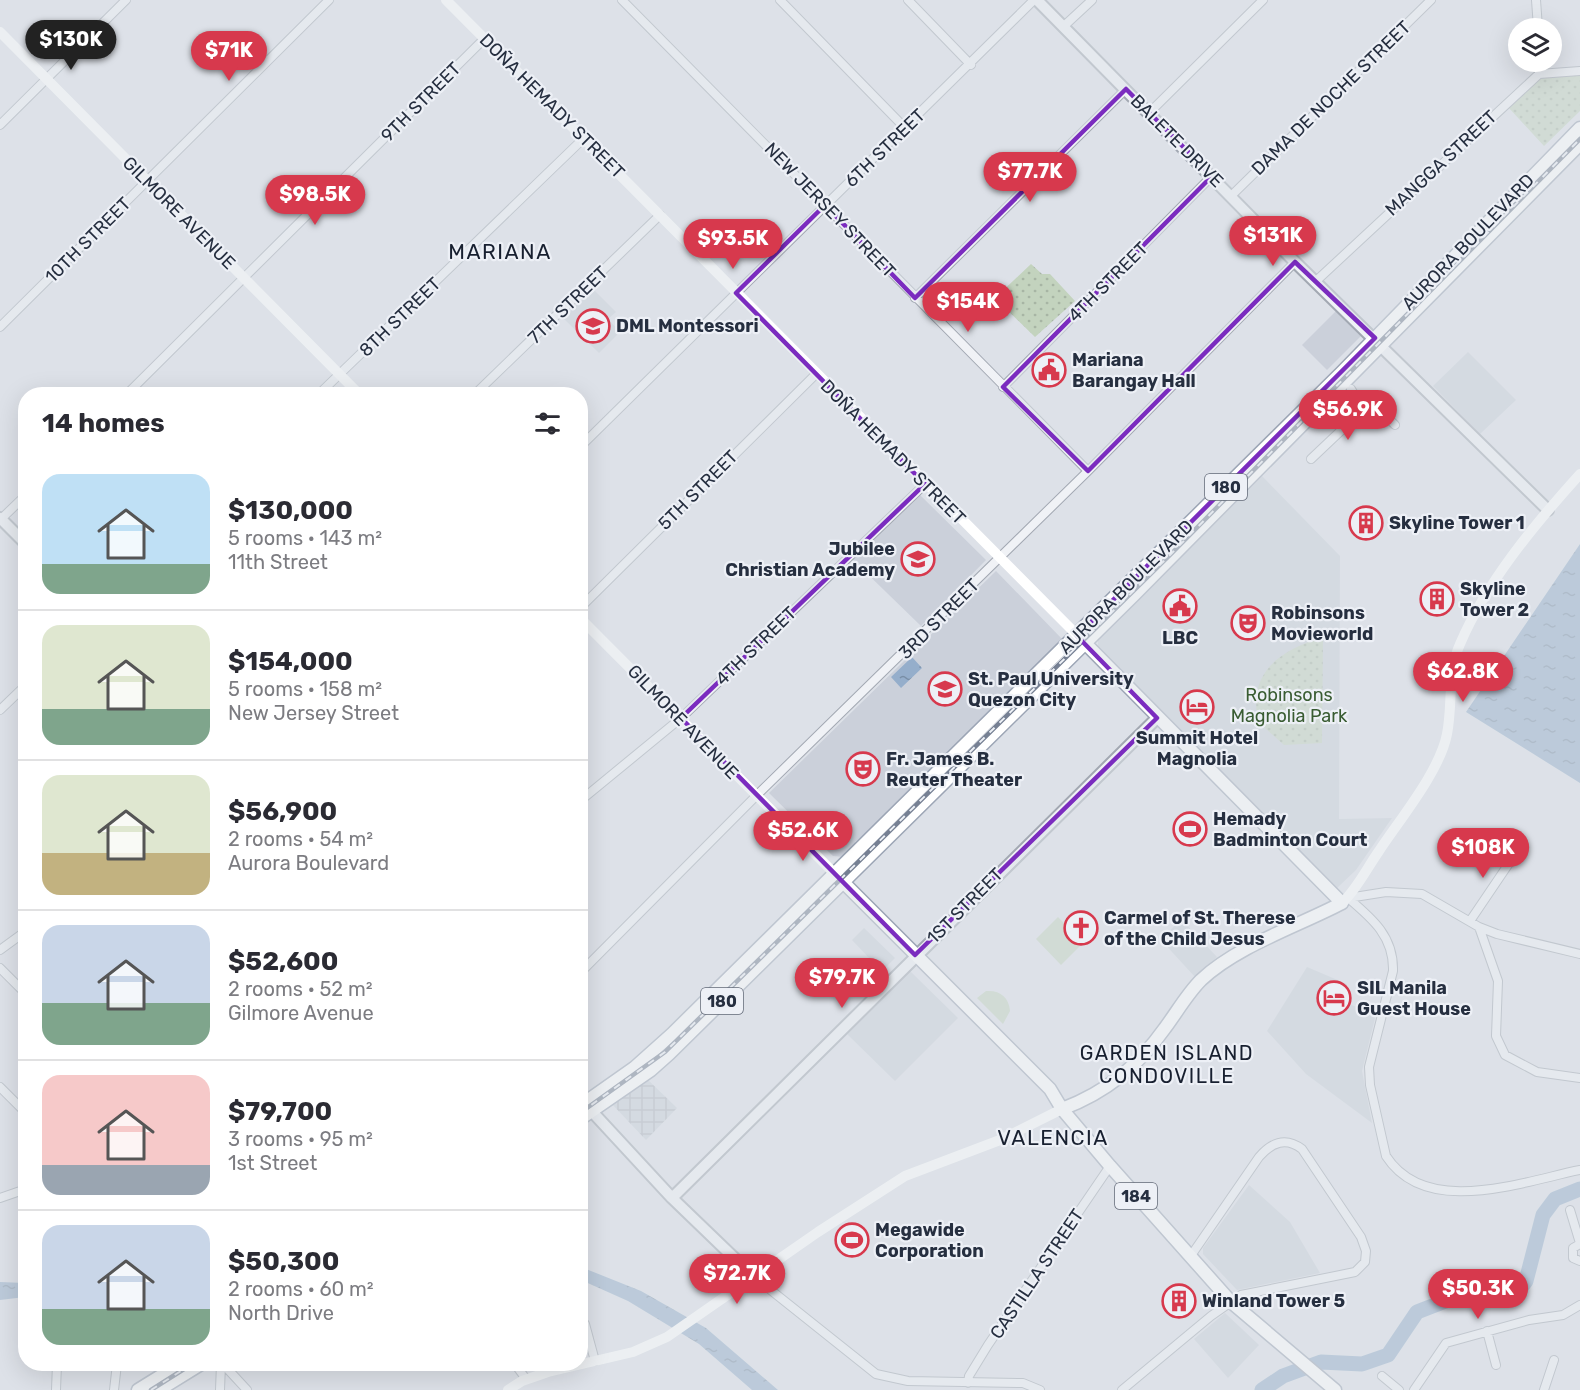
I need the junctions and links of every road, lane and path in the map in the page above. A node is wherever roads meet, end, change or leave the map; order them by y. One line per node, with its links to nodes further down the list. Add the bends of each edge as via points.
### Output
1 (126, 0): 19 (street)
2 (329, 0): 28 (street, 10TH STREET)
3 (446, 0): 15 (main road, DOÑA HEMADY STREET)
4 (622, 0): 30 (street, NEW JERSEY STREET)
5 (780, 0): 24 (street)
6 (908, 0): 16 (street)
7 (1036, 0): 13 (street, BALETE DRIVE); 16 (street, 6TH STREET)
8 (1092, 0): 13 (street)
9 (1263, 0): 21 (street)
10 (1431, 0): 29 (street, DAMA DE NOCHE STREET)
11 (1536, 0): 12 (street)
12 (1537, 18)
13 (1064, 26): 20 (street, BALETE DRIVE)
14 (0, 32): 19 (main road, GILMORE AVENUE)
15 (485, 38): 25 (main road, DOÑA HEMADY STREET); 33 (street, 9TH STREET)
16 (971, 65): 24 (street, 6TH STREET)
17 (1580, 71): 18 (street)
18 (1539, 74): 34 (street, MANGGA STREET)
19 (46, 79): 22 (street); 28 (main road, GILMORE AVENUE)
20 (1126, 89): 21 (street, BALETE DRIVE); 36 (street)
21 (1149, 113): 27 (street, BALETE DRIVE)
22 (0, 125)
23 (1580, 128): 38 (main road, AURORA BOULEVARD / 180)
24 (906, 129): 30 (street, 6TH STREET)
25 (584, 138): 31 (main road, DOÑA HEMADY STREET); 39 (street, 8TH STREET)
26 (1580, 144): 38 (main road, AURORA BOULEVARD / 180)
27 (1212, 176): 29 (street, BALETE DRIVE); 45 (street, 4TH STREET)
28 (147, 181): 33 (main road, GILMORE AVENUE); 37 (street, 10TH STREET)
29 (1231, 196): 32 (street, BALETE DRIVE)
30 (825, 205): 35 (street, 6TH STREET); 36 (street, NEW JERSEY STREET)
31 (660, 214): 35 (main road, DOÑA HEMADY STREET); 44 (street, 7TH STREET)
32 (1295, 262): 34 (street, BALETE DRIVE); 51 (street, 3RD STREET)
33 (244, 278): 39 (main road, GILMORE AVENUE); 41 (street, 9TH STREET)
34 (1315, 282): 38 (street, BALETE DRIVE)
35 (736, 293): 40 (main road, DOÑA HEMADY STREET); 49 (street, 6TH STREET)
36 (915, 298): 45 (street, NEW JERSEY STREET)
37 (0, 327)
38 (1378, 342): 46 (main road, AURORA BOULEVARD / 180); 55 (street, BALETE DRIVE); 61 (main road, AURORA BOULEVARD / 180)
39 (339, 374): 42 (street, 8TH STREET); 43 (main road, GILMORE AVENUE)
40 (816, 374): 53 (main road, DOÑA HEMADY STREET); 59 (street, 5TH STREET)
41 (134, 387)
42 (326, 387)
43 (352, 387)
44 (482, 387)
45 (1003, 387): 51 (street, NEW JERSEY STREET)
46 (1348, 387): 47 (street); 61 (main road, AURORA BOULEVARD / 180)
47 (1368, 405): 48 (street, via 1376,406); 50 (street)
48 (1395, 425)
49 (588, 439)
50 (1311, 459)
51 (1088, 471): 58 (street, 3RD STREET)
52 (1580, 474): 55 (main road)
53 (925, 484): 58 (main road, DOÑA HEMADY STREET); 64 (street, 4TH STREET)
54 (18, 502): 56 (street)
55 (1548, 510): 70 (main road, via 1480,605 1459,646 1442,753 1409,809)
56 (0, 519): 57 (street)
57 (18, 536)
58 (999, 559): 61 (main road, DOÑA HEMADY STREET); 67 (street, 3RD STREET)
59 (588, 600)
60 (588, 626): 64 (main road, GILMORE AVENUE)
61 (1081, 639): 65 (main road, DOÑA HEMADY STREET); 69 (main road, AURORA BOULEVARD / 180)
62 (18, 693): 63 (street)
63 (0, 710)
64 (681, 718): 66 (street, 4TH STREET); 67 (main road, GILMORE AVENUE)
65 (1157, 718): 70 (main road, DOÑA HEMADY STREET); 76 (street, 1ST STREET)
66 (588, 794)
67 (756, 796): 69 (main road, GILMORE AVENUE); 77 (street, 3RD STREET)
68 (1518, 850): 71 (street)
69 (839, 878): 76 (main road, GILMORE AVENUE / 184); 82 (main road, AURORA BOULEVARD / 180, via 659,1046)
70 (1345, 900): 71 (street, via 1386,892 1422,894); 85 (main road, via 1221,966 1185,999 1137,1063 1103,1090); 87 (street, via 1383,931 1394,957 1370,1067 1370,1085 1391,1164 1414,1184 1477,1191)
71 (1470, 921): 72 (street)
72 (1479, 927): 75 (street); 80 (street, via 1498,981 1496,1036 1504,1055 1537,1072)
73 (18, 937): 74 (street)
74 (0, 950)
75 (1580, 954)
76 (915, 955): 85 (main road, GILMORE AVENUE / 184, via 1050,1089); 90 (street, 1ST STREET)
77 (588, 965)
78 (0, 968): 79 (street)
79 (18, 986)
80 (1580, 1078)
81 (0, 1087): 83 (street)
82 (588, 1102)
83 (18, 1105)
84 (588, 1109): 90 (street)
85 (1062, 1109): 86 (main road, 184); 95 (main road, via 1000,1140 905,1176)
86 (1110, 1166): 93 (main road, 184); 116 (street, CASTILLA STREET, via 988,1345)
87 (1580, 1170)
88 (18, 1191): 89 (street)
89 (1, 1196)
90 (672, 1198): 95 (street)
91 (1570, 1210): 92 (street)
92 (1580, 1244): 94 (street, via 1571,1254)
93 (1191, 1257): 96 (main road, 184); 96 (street, via 1266,1149 1283,1141 1302,1149 1361,1237 1365,1262 1356,1272 1241,1295)
94 (1580, 1261)
95 (753, 1276): 101 (main road, via 667,1337 642,1349); 116 (street, via 876,1374 908,1381)
96 (1231, 1302): 117 (main road, 184); 127 (street)
97 (1580, 1305): 98 (street, via 1563,1315)
98 (1487, 1331): 103 (street); 118 (street, via 1446,1343)
99 (588, 1335): 101 (street)
100 (1554, 1360): 129 (street)
101 (595, 1361): 102 (main road)
102 (588, 1362)
103 (1496, 1365)
104 (57, 1371): 119 (street)
105 (116, 1371): 120 (street)
106 (169, 1371): 121 (main road)
107 (190, 1371): 122 (main road)
108 (222, 1371): 112 (street)
109 (229, 1371): 114 (street)
110 (520, 1371): 115 (street)
111 (548, 1371): 115 (main road)
112 (222, 1375): 114 (street); 123 (street)
113 (1382, 1376): 128 (street)
114 (237, 1379): 124 (street)
115 (526, 1379): 125 (main road)
116 (968, 1383): 126 (street, via 1023,1383)
117 (1330, 1386)
118 (1413, 1389)
119 (56, 1390)
120 (114, 1390)
121 (138, 1390)
122 (159, 1390)
123 (220, 1390)
124 (247, 1390)
125 (508, 1390)
126 (1040, 1390)
127 (1122, 1390)
128 (1400, 1390)
129 (1544, 1390)

